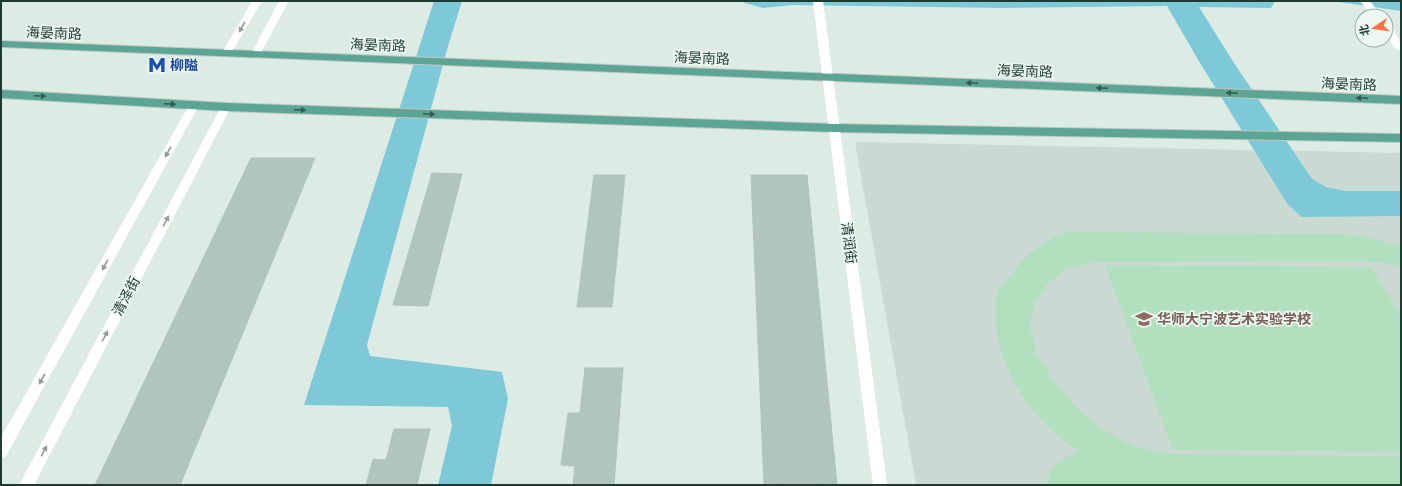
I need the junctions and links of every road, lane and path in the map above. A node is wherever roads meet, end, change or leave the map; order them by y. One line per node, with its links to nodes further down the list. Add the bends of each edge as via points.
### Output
1 (257, 1): 7 (street, one-way to 7)
2 (284, 1): 8 (street)
3 (818, 1): 9 (street, 清润街)
4 (1394, 39): 6 (street)
5 (1, 44): 7 (main road, 海晏南路)
6 (1401, 48)
7 (227, 53): 8 (main road, 海晏南路)
8 (256, 54): 9 (main road, 海晏南路)
9 (828, 77): 11 (main road, 海晏南路, one-way to 9); 14 (street, 清润街)
10 (1, 94): 12 (main road, one-way to 12)
11 (1401, 100)
12 (194, 105): 13 (main road); 16 (street, one-way to 16)
13 (226, 107): 14 (main road, one-way to 14); 17 (street, 清泽街, one-way to 13)
14 (834, 128): 15 (main road); 18 (street, 清润街)
15 (1401, 138)
16 (1, 451)
17 (26, 485)
18 (880, 485)

